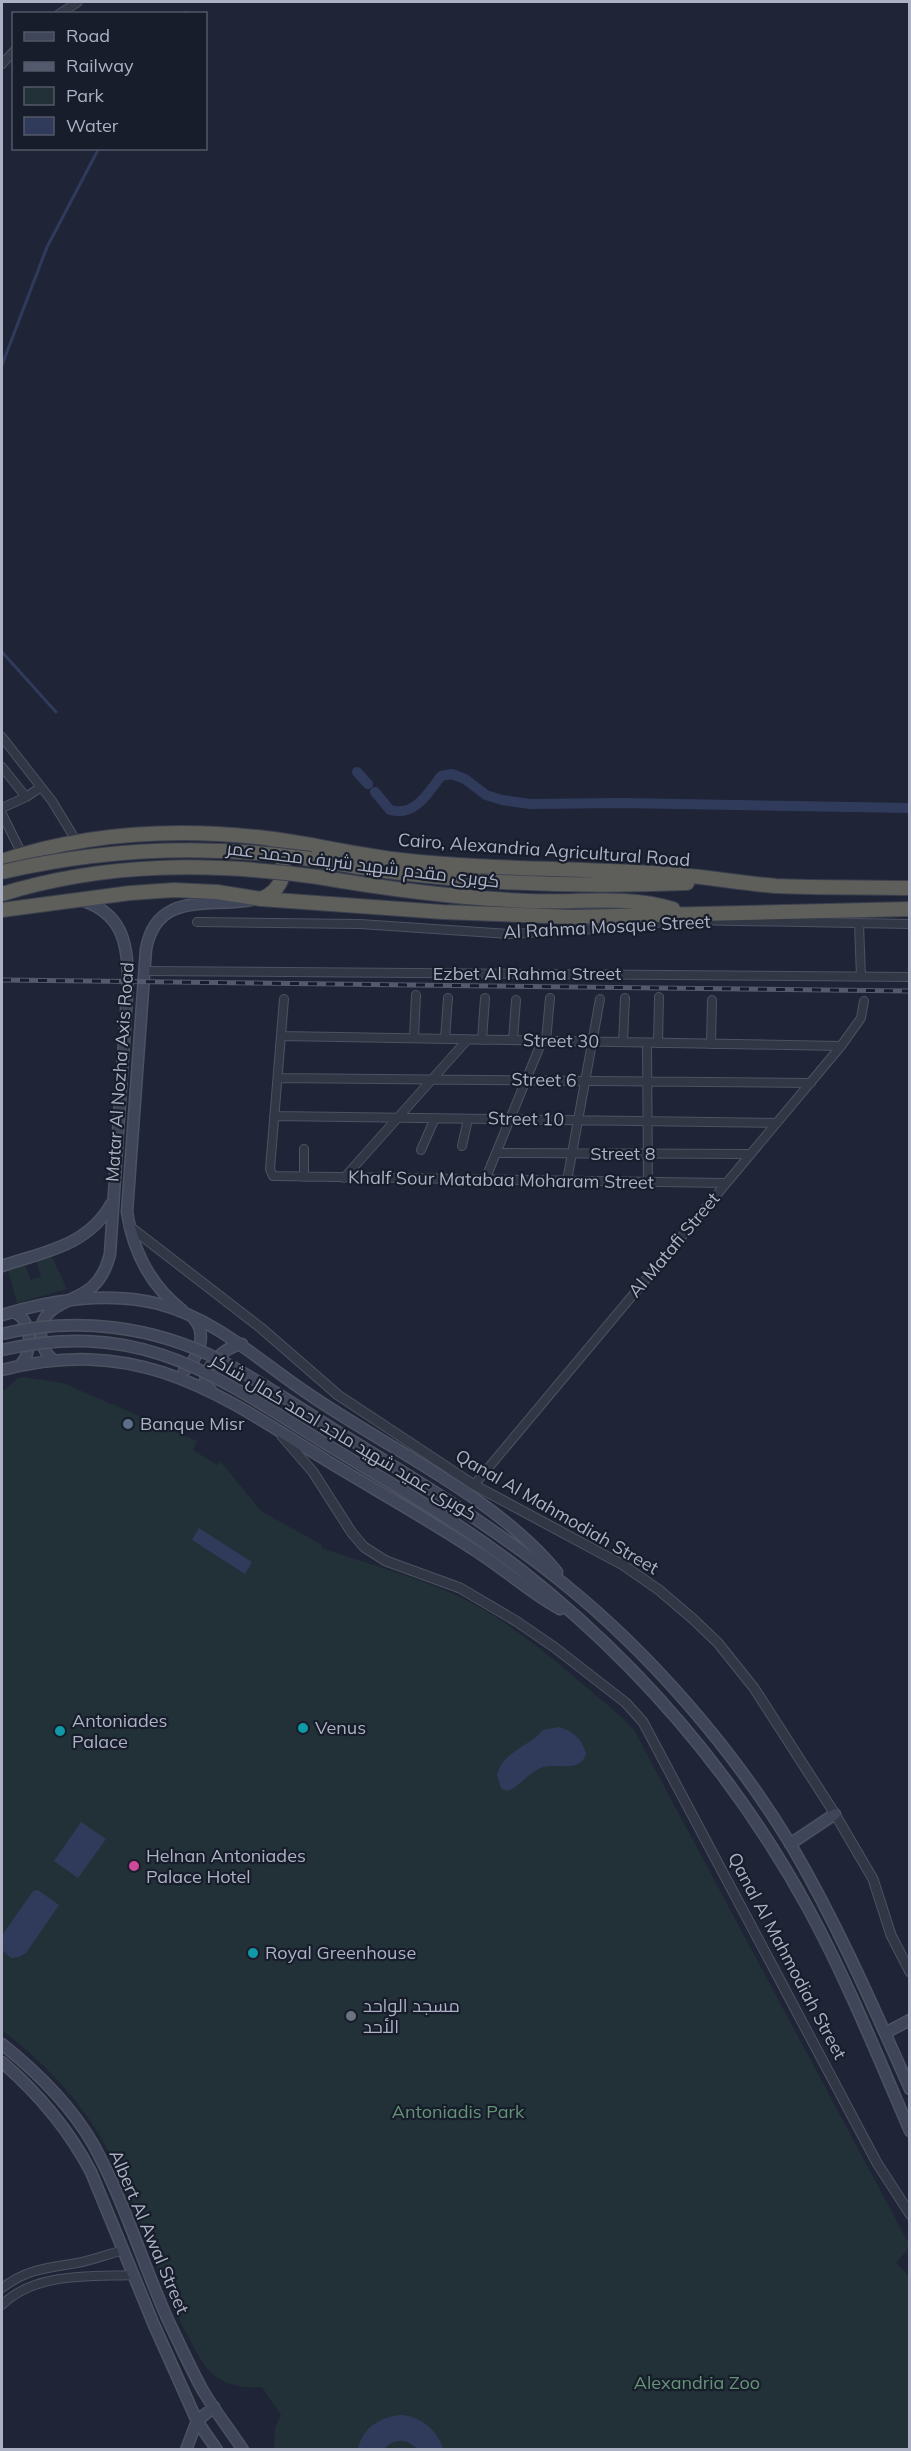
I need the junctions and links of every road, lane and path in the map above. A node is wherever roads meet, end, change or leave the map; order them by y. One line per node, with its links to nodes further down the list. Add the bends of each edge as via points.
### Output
1 (78, 2): 2 (street)
2 (62, 12)
3 (2, 737): 5 (street)
4 (2, 766): 6 (street)
5 (41, 787): 6 (street); 10 (street)
6 (26, 797): 7 (street)
7 (2, 807)
8 (2, 814): 11 (street)
9 (265, 838): 10 (highway, Cairo, Alexandria Agricultural Road, via 170,833); 13 (highway, Cairo, Alexandria Agricultural Road, via 400,860 669,874); 17 (highway, via 280,851 284,870 277,888)
10 (77, 842): 11 (highway, Cairo, Alexandria Agricultural Road)
11 (22, 854): 12 (highway, Cairo, Alexandria Agricultural Road)
12 (2, 864): 13 (highway, كوبرى مقدم شهيد شريف محمد عمر, bridge, via 156,850 230,850 466,880 618,886)
13 (728, 881): 14 (highway, Cairo, Alexandria Agricultural Road, via 778,886)
14 (909, 888)
15 (2, 896): 18 (highway); 20 (highway, كوبرى مقدم شهيد شريف محمد عمر, bridge, via 79,876 171,866 259,869 465,897 642,902)
16 (78, 899): 17 (highway, via 174,890); 18 (highway); 78 (main road, Matar Al Nozha Axis Road, via 96,905 110,916 127,950)
17 (261, 899): 20 (highway, via 572,917); 24 (main road, Matar Al Nozha Axis Road, via 193,904 168,911 150,932)
18 (7, 909)
19 (909, 909): 20 (highway)
20 (686, 913)
21 (197, 922): 22 (street, Al Rahma Mosque Street, via 360,924 509,934 598,930 685,920)
22 (859, 924): 23 (street, Al Rahma Mosque Street); 25 (street)
23 (909, 924)
24 (145, 971): 25 (street, Ezbet Al Rahma Street); 79 (main road, Matar Al Nozha Axis Road, via 126,1198)
25 (861, 977): 26 (street, Ezbet Al Rahma Street)
26 (909, 977)
27 (416, 995): 39 (street)
28 (659, 997): 48 (street)
29 (448, 998): 40 (street)
30 (485, 998): 42 (street)
31 (550, 998): 44 (street)
32 (626, 998): 46 (street)
33 (284, 999): 38 (street)
34 (600, 999): 45 (street)
35 (516, 1000): 43 (street)
36 (712, 1000): 49 (street)
37 (864, 1001): 50 (street, Al Matafi Street, via 861,1018)
38 (281, 1036): 39 (street, Street 30); 51 (street)
39 (414, 1038): 40 (street, Street 30)
40 (445, 1039): 41 (street, Street 30)
41 (468, 1039): 42 (street, Street 30); 52 (street)
42 (482, 1040): 43 (street, Street 30)
43 (513, 1040): 44 (street, Street 30)
44 (544, 1041): 45 (street, Street 30); 53 (street)
45 (593, 1042): 46 (street, Street 30); 54 (street)
46 (624, 1042): 47 (street, Street 30)
47 (647, 1043): 48 (street, Street 30); 55 (street)
48 (658, 1043): 49 (street, Street 30)
49 (711, 1044): 50 (street, Street 30)
50 (841, 1046): 56 (street, Al Matafi Street)
51 (278, 1078): 52 (street, Street 6); 57 (street)
52 (432, 1079): 53 (street, Street 6); 58 (street)
53 (526, 1080): 54 (street, Street 6); 61 (street)
54 (586, 1081): 55 (street, Street 6); 62 (street)
55 (647, 1081): 56 (street, Street 6); 63 (street)
56 (811, 1083): 64 (street, Al Matafi Street)
57 (274, 1116): 58 (street, Street 10); 72 (street, Khalf Sour Matabaa Moharam Street, via 270,1171 276,1177)
58 (398, 1118): 59 (street, Street 10); 73 (street)
59 (435, 1118): 60 (street, Street 10); 67 (street)
60 (468, 1119): 61 (street, Street 10); 65 (street)
61 (510, 1119): 62 (street, Street 10); 68 (street)
62 (579, 1120): 63 (street, Street 10); 69 (street)
63 (648, 1121): 64 (street, Street 10); 70 (street)
64 (777, 1123): 71 (street, Al Matafi Street)
65 (462, 1146)
66 (304, 1149): 72 (street)
67 (421, 1150)
68 (496, 1154): 69 (street, Street 8); 74 (street)
69 (572, 1154): 70 (street, Street 8); 75 (street)
70 (648, 1154): 71 (street, Street 8); 76 (street)
71 (750, 1154): 77 (street, Al Matafi Street)
72 (304, 1178): 73 (street, Khalf Sour Matabaa Moharam Street)
73 (344, 1178): 74 (street, Khalf Sour Matabaa Moharam Street)
74 (485, 1180): 75 (street, Khalf Sour Matabaa Moharam Street)
75 (567, 1181): 76 (street, Khalf Sour Matabaa Moharam Street)
76 (648, 1182): 77 (street, Khalf Sour Matabaa Moharam Street)
77 (726, 1183): 94 (street, Al Matafi Street)
78 (113, 1201): 80 (main road, via 101,1220 76,1241); 81 (main road, Matar Al Nozha Axis Road, via 111,1245 104,1271 86,1291)
79 (129, 1226): 83 (main road, Matar Al Nozha Axis Road, via 151,1277); 94 (street, Qanal Al Mahmodiah Street, via 261,1328 325,1386)
80 (2, 1266)
81 (61, 1303): 82 (main road); 83 (main road, via 128,1298); 87 (main road, via 46,1316 40,1329 41,1343)
82 (7, 1314): 88 (main road, via 22,1316 27,1326 29,1348)
83 (190, 1316): 85 (main road); 90 (main road, via 200,1326 202,1340 188,1368)
84 (2, 1334): 95 (main road, كوبرى عميد شهيد ماجد احمد كمال شاكر, bridge, via 72,1325 113,1327 197,1349 464,1510)
85 (242, 1344): 92 (main road, via 224,1351 207,1374 205,1383); 95 (main road, via 309,1395 501,1519 538,1550)
86 (2, 1350): 96 (main road, كوبرى عميد شهيد ماجد احمد كمال شاكر, bridge, via 46,1342 123,1345 162,1354 220,1379 494,1550)
87 (53, 1360): 88 (main road); 90 (main road, via 110,1360)
88 (21, 1365): 89 (main road); 91 (main road)
89 (2, 1370)
90 (176, 1375): 92 (main road)
91 (2, 1377)
92 (212, 1392): 93 (main road)
93 (277, 1430): 96 (main road); 106 (street, Qanal Al Mahmodiah Street, via 313,1472 364,1547 386,1561 459,1588 516,1621 626,1703 644,1722 872,2153)
94 (474, 1485): 97 (street, Qanal Al Mahmodiah Street, via 623,1565 693,1619 754,1688)
95 (566, 1584): 98 (main road, via 695,1715)
96 (573, 1615): 105 (main road, via 670,1710 760,1829 823,1937)
97 (835, 1814): 98 (main road); 99 (street, Qanal Al Mahmodiah Street, via 873,1879 891,1935)
98 (790, 1844): 101 (main road, via 832,1918)
99 (909, 1972)
100 (909, 2020): 101 (main road)
101 (885, 2032): 104 (main road)
102 (2, 2044): 111 (main road, Albert Al Awal Street, via 66,2104 92,2142 168,2318)
103 (2, 2062): 107 (main road, Albert Al Awal Street, via 35,2092 68,2131 91,2172)
104 (909, 2089)
105 (909, 2131)
106 (909, 2214)
107 (124, 2250): 108 (main road, Albert Al Awal Street); 109 (street, via 36,2269)
108 (134, 2275): 110 (street, via 41,2282 25,2287); 112 (main road, Albert Al Awal Street)
109 (2, 2288)
110 (2, 2305)
111 (214, 2407): 112 (main road); 115 (main road, Albert Al Awal Street)
112 (197, 2421): 113 (main road); 114 (main road, Albert Al Awal Street)
113 (186, 2450)
114 (217, 2450)
115 (243, 2450)

